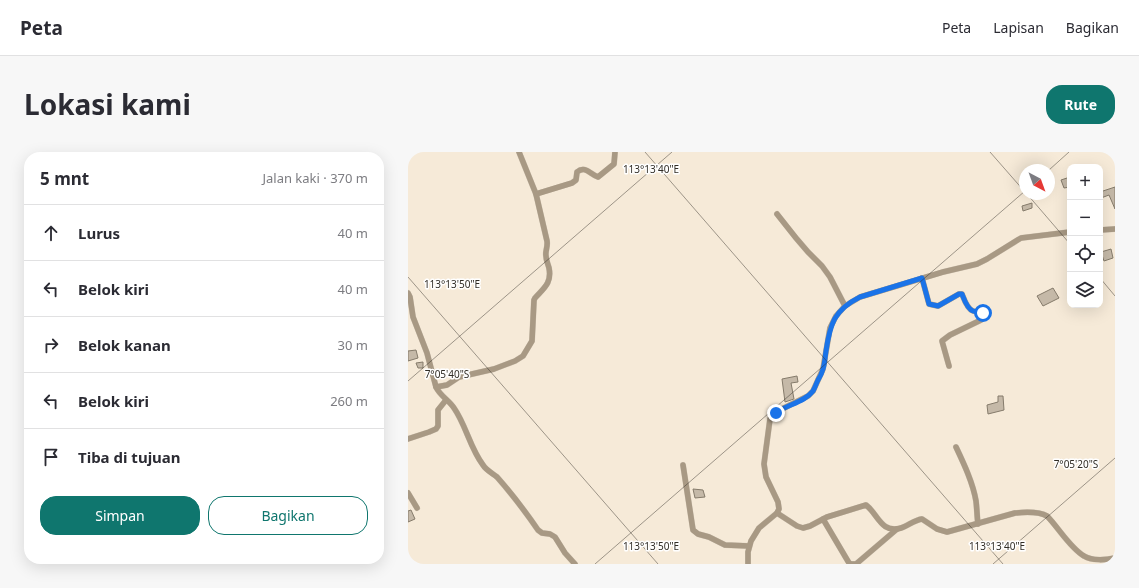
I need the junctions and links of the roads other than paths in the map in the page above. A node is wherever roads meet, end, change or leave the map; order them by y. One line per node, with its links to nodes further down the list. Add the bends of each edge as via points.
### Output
1 (519, 152): 3 (street)
2 (615, 152): 3 (street, via 614,164 598,176 581,169 572,184)
3 (536, 194): 13 (street, via 548,246 545,254 550,277 534,300 532,341 522,356 515,361 459,377 447,385)
4 (777, 214): 10 (street, via 822,266)
5 (1115, 229): 6 (street)
6 (1103, 230)
7 (1067, 232): 8 (street, via 1021,238 987,260)
8 (922, 278): 10 (street, via 860,297); 12 (street, via 929,304 938,306 962,294 970,310 984,315 981,320 950,335 942,342)
9 (408, 292): 11 (street)
10 (845, 306): 20 (street, via 830,328 823,369 812,391 808,396 778,411 770,419 764,464 766,477 778,506)
11 (410, 314): 13 (street, via 427,353)
12 (949, 366)
13 (436, 387): 14 (street)
14 (446, 400): 15 (street, via 438,410 436,429); 26 (street, via 454,408 482,465 520,503 538,530 555,537)
15 (408, 439)
16 (956, 447): 22 (street, via 976,502)
17 (683, 465): 24 (street, via 695,533 726,545)
18 (408, 493): 19 (street)
19 (417, 508)
20 (777, 513): 21 (street, via 803,528); 24 (street, via 760,528)
21 (823, 519): 23 (street, via 866,505 884,526); 28 (street)
22 (978, 524): 23 (street, via 944,532 921,519); 25 (street, via 1021,512 1044,514 1084,556 1095,559)
23 (897, 529): 28 (street, via 856,564)
24 (749, 546): 27 (street)
25 (1115, 558)
26 (575, 564)
27 (748, 564)
28 (852, 564)

